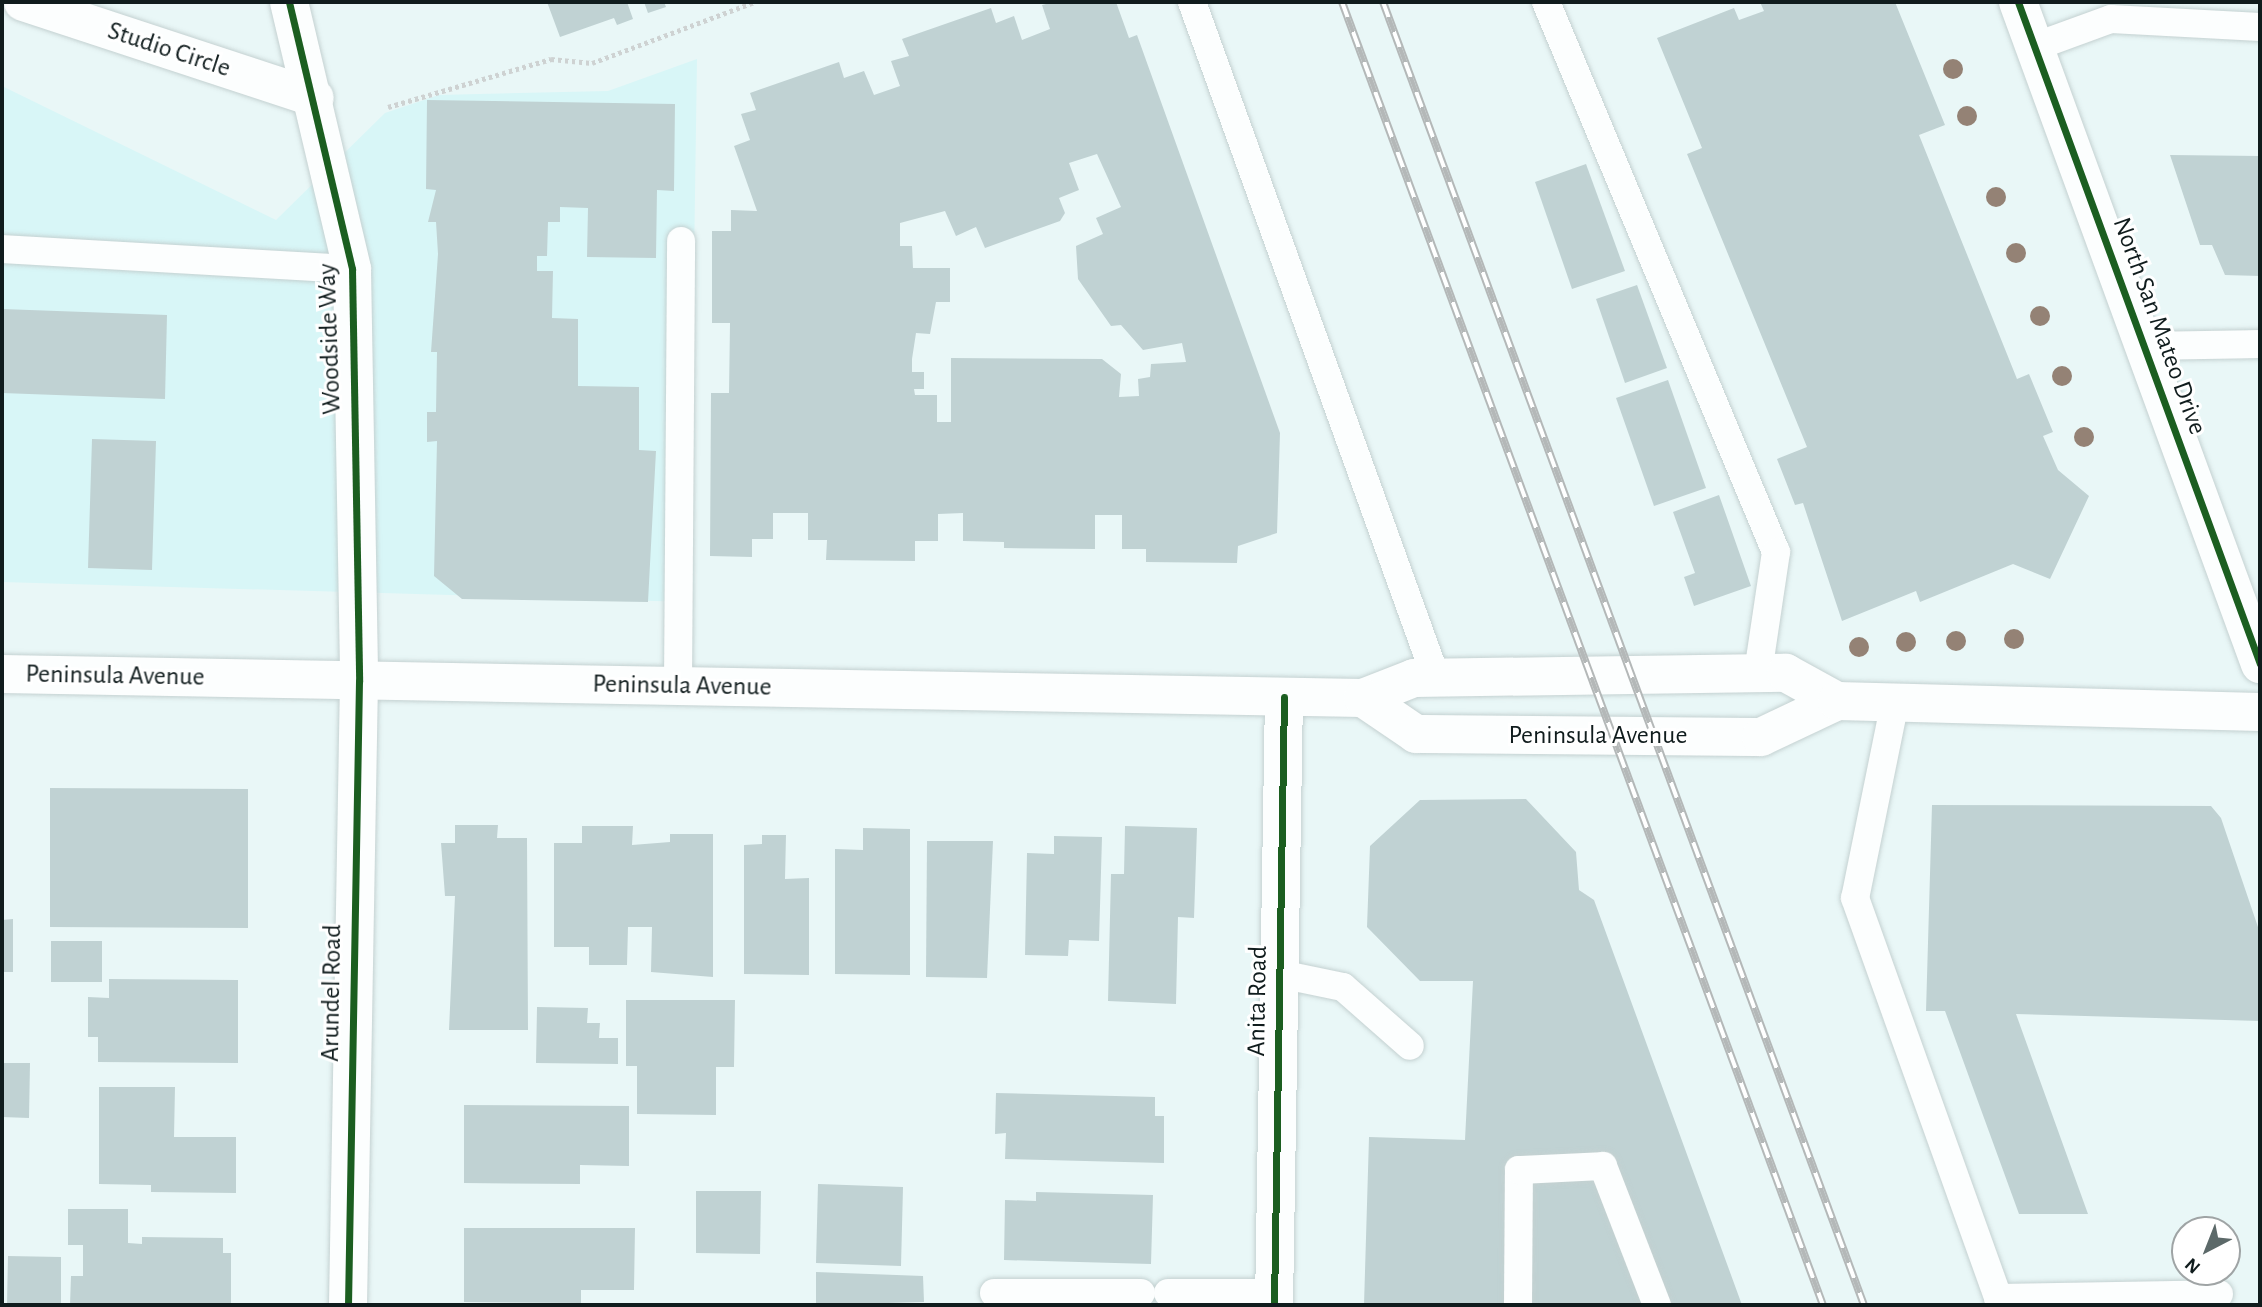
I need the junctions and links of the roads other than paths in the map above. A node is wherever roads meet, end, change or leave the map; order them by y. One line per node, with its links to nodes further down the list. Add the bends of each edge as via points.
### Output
1 (23, 2): 8 (main road, Studio Circle)
2 (289, 2): 8 (main road, Woodside Way)
3 (1192, 2): 17 (lane)
4 (1546, 2): 15 (lane, via 1776,552)
5 (2018, 2): 7 (main road, North San Mateo Drive)
6 (2260, 27): 7 (lane, via 2111,19)
7 (2034, 47): 13 (main road, North San Mateo Drive)
8 (315, 98): 11 (main road, Woodside Way)
9 (681, 241): 19 (lane)
10 (2, 249): 11 (lane)
11 (352, 269): 18 (main road, Woodside Way)
12 (2260, 344): 13 (lane)
13 (2144, 346): 14 (main road, North San Mateo Drive)
14 (2260, 664)
15 (1758, 673): 17 (main road, Peninsula Avenue); 22 (main road, Peninsula Avenue, via 1786,673)
16 (2, 674): 18 (main road, Peninsula Avenue)
17 (1436, 678): 21 (main road, Peninsula Avenue, via 1414,678)
18 (359, 681): 19 (main road, Peninsula Avenue); 31 (main road, Arundel Road)
19 (678, 686): 20 (main road, Peninsula Avenue)
20 (1284, 697): 21 (main road, Peninsula Avenue); 25 (main road, Anita Road)
21 (1363, 698): 22 (main road, Peninsula Avenue, via 1416,734 1761,737)
22 (1837, 701): 23 (main road, Peninsula Avenue)
23 (1895, 702): 24 (main road, Peninsula Avenue); 30 (lane, via 1855,898)
24 (2260, 712)
25 (1280, 974): 26 (lane, via 1343,987); 29 (main road, Anita Road)
26 (1410, 1046)
27 (994, 1293): 29 (lane)
28 (2219, 1294): 30 (lane)
29 (1274, 1299)
30 (2000, 1302)
31 (348, 1305)
32 (1518, 1305): 33 (lane, via 1519,1170 1603,1166)
33 (1657, 1305)

